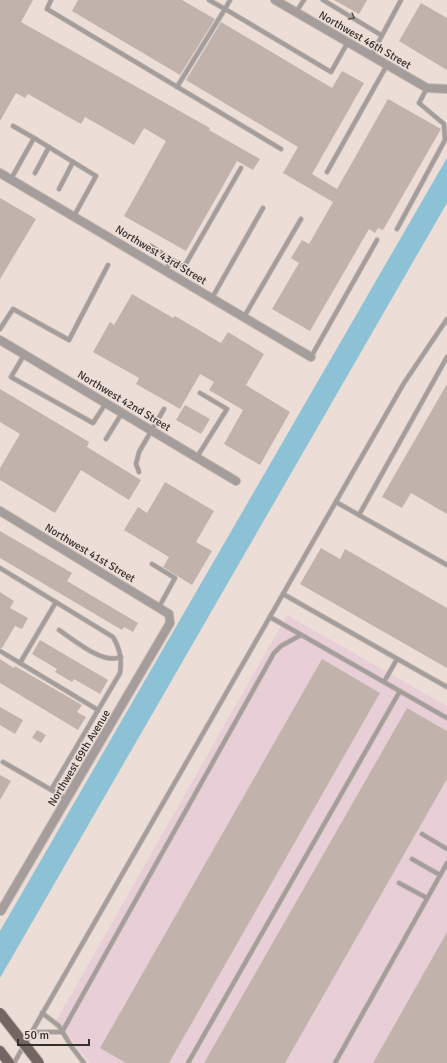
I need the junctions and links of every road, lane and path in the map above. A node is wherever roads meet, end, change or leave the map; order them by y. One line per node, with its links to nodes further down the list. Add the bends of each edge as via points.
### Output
1 (51, 0): 14 (lane, via 46,9)
2 (209, 0): 8 (lane)
3 (230, 0): 8 (lane)
4 (275, 0): 9 (street, Northwest 46th Street)
5 (304, 0): 9 (lane)
6 (323, 0): 10 (lane, one-way to 10)
7 (401, 0): 10 (lane)
8 (224, 9): 11 (lane, via 331,72); 14 (lane)
9 (296, 12): 11 (street, Northwest 46th Street)
10 (381, 35): 12 (lane)
11 (348, 42): 12 (street, Northwest 46th Street)
12 (371, 56): 13 (street, Northwest 46th Street)
13 (387, 65): 15 (street, Northwest 46th Street); 24 (lane)
14 (177, 87): 20 (lane)
15 (427, 88): 16 (street, Northwest 46th Street); 31 (lane, via 419,104 444,124 445,140)
16 (447, 89)
17 (13, 126): 18 (lane)
18 (34, 138): 19 (lane); 26 (lane)
19 (49, 147): 21 (lane); 25 (lane)
20 (281, 149)
21 (73, 162): 27 (lane); 29 (lane, via 96,176)
22 (241, 168): 34 (lane, via 184,267)
23 (0, 172): 26 (street, Northwest 43rd Street)
24 (327, 172)
25 (35, 173)
26 (11, 179): 29 (street, Northwest 43rd Street)
27 (59, 189)
28 (263, 208): 37 (lane)
29 (74, 216): 36 (street, Northwest 43rd Street)
30 (301, 219): 38 (lane)
31 (397, 229)
32 (377, 240): 43 (lane)
33 (151, 246): 34 (lane)
34 (171, 259): 36 (lane)
35 (108, 265): 40 (lane, via 69,340 13,309)
36 (166, 271): 37 (street, Northwest 43rd Street)
37 (212, 298): 38 (street, Northwest 43rd Street)
38 (244, 317): 43 (street, Northwest 43rd Street)
39 (447, 319): 54 (lane, via 404,383)
40 (0, 329)
41 (0, 341): 42 (street, Northwest 42nd Street)
42 (24, 354): 46 (street, Northwest 42nd Street); 46 (lane, via 11,377 93,423)
43 (311, 357)
44 (447, 357): 56 (lane)
45 (200, 393): 51 (lane, via 227,409)
46 (106, 403): 48 (street, Northwest 42nd Street)
47 (164, 409): 49 (lane)
48 (122, 412): 49 (street, Northwest 42nd Street); 50 (lane)
49 (151, 430): 51 (street, Northwest 42nd Street); 52 (lane, via 139,452 136,464)
50 (106, 439)
51 (197, 457): 53 (street, Northwest 42nd Street)
52 (139, 472)
53 (236, 481)
54 (336, 502): 56 (lane); 60 (lane)
55 (0, 511): 62 (street, Northwest 41st Street)
56 (359, 515): 58 (lane)
57 (152, 564): 62 (lane, via 175,578)
58 (447, 565)
59 (0, 568): 61 (lane)
60 (283, 594): 64 (lane); 69 (lane)
61 (56, 602): 68 (lane, via 113,637); 70 (lane)
62 (159, 607): 63 (street, Northwest 41st Street)
63 (169, 614): 78 (street, Northwest 69th Avenue, via 170,624)
64 (270, 617): 66 (lane); 88 (lane)
65 (59, 630): 68 (lane, via 92,652 116,660)
66 (301, 635): 71 (lane); 90 (lane, via 274,653)
67 (0, 651): 70 (lane)
68 (121, 657): 74 (lane, via 120,673)
69 (397, 659): 71 (lane); 72 (lane)
70 (20, 663): 74 (lane)
71 (384, 682): 73 (lane)
72 (447, 687)
73 (400, 691): 75 (lane); 96 (lane)
74 (98, 710): 77 (lane)
75 (447, 718)
76 (3, 762): 77 (lane)
77 (51, 790): 78 (lane)
78 (67, 799): 86 (street, Northwest 69th Avenue)
79 (422, 834): 80 (lane)
80 (447, 849)
81 (412, 859): 83 (lane)
82 (447, 863): 83 (lane)
83 (440, 875): 85 (lane)
84 (399, 883): 85 (lane)
85 (427, 898): 97 (lane)
86 (2, 906)
87 (0, 1012): 94 (main road, bridge)
88 (42, 1013): 89 (lane); 90 (lane, via 54,1021)
89 (32, 1032): 90 (lane); 93 (lane)
90 (62, 1032): 95 (lane)
91 (0, 1051): 92 (main road)
92 (10, 1063)
93 (14, 1063)
94 (39, 1063)
95 (84, 1063)
96 (188, 1063)
97 (335, 1063)

